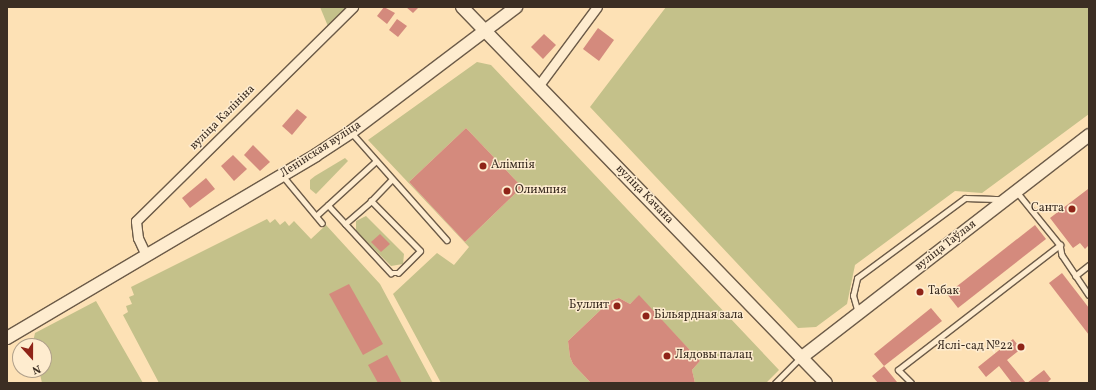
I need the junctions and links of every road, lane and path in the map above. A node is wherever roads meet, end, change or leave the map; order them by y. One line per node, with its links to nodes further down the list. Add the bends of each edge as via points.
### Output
1 (353, 7): 21 (street, вуліца Калініна, via 136,221 138,238)
2 (462, 7): 5 (main road, вуліца Качана)
3 (516, 7): 5 (main road, Ленінская вуліца)
4 (597, 7): 6 (street)
5 (487, 30): 6 (main road, вуліца Качана); 7 (main road, Ленінская вуліца)
6 (539, 85): 27 (main road, вуліца Качана)
7 (351, 132): 9 (lane); 10 (main road, Ленінская вуліца)
8 (1089, 135): 12 (main road, вуліца Таўлая)
9 (376, 161): 11 (lane); 15 (lane)
10 (282, 175): 16 (lane); 21 (main road, Ленінская вуліца)
11 (392, 179): 14 (lane); 19 (lane)
12 (1016, 192): 13 (main road, вуліца Таўлая); 20 (lane)
13 (1006, 199): 25 (main road, вуліца Таўлая); 25 (lane, via 965,198 857,278 853,296)
14 (371, 201): 18 (lane); 18 (lane, via 420,251 398,273 391,273)
15 (328, 205): 16 (lane); 18 (lane)
16 (316, 216): 17 (lane)
17 (322, 223)
18 (346, 224)
19 (447, 240)
20 (1060, 246): 23 (lane, via 1062,255); 30 (lane, via 898,370)
21 (146, 255): 26 (main road, Ленінская вуліца)
22 (1089, 265): 23 (lane)
23 (1075, 276): 24 (lane)
24 (1088, 293)
25 (858, 314): 27 (main road, вуліца Таўлая)
26 (7, 338)
27 (802, 357): 28 (lane); 29 (main road, вуліца Качана)
28 (775, 383)
29 (826, 383)
30 (910, 383)

